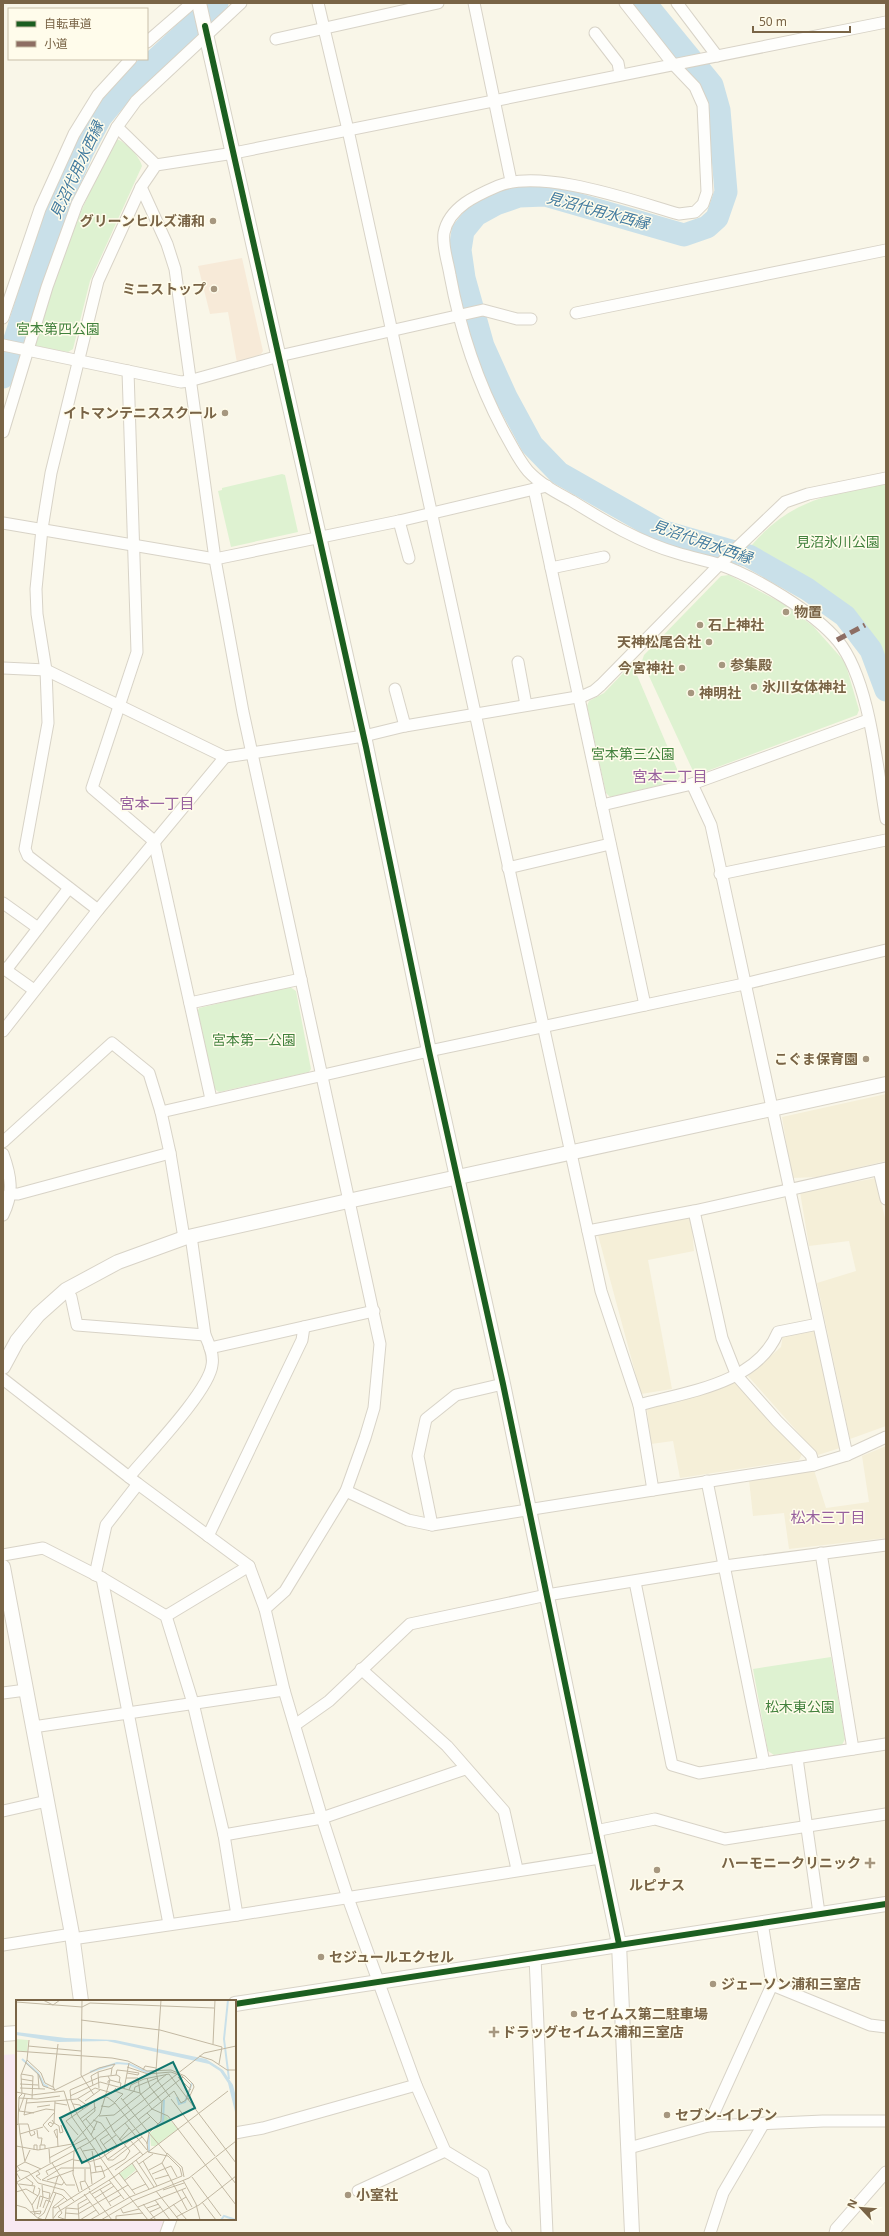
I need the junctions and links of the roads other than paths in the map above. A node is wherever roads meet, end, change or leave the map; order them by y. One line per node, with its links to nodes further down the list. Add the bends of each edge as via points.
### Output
1 (241, 3): 10 (street)
2 (320, 3): 9 (street)
3 (433, 3): 9 (street)
4 (474, 3): 18 (street)
5 (625, 3): 16 (street)
6 (677, 3): 14 (street)
7 (197, 4): 10 (street); 13 (street)
8 (886, 22): 14 (street)
9 (324, 27): 12 (street); 20 (street)
10 (206, 29): 19 (street, via 136,101); 21 (street)
11 (595, 33): 17 (street, via 618,63)
12 (276, 39)
13 (148, 41)
14 (717, 56): 16 (street)
15 (130, 60): 28 (street, via 98,95 74,134 40,209)
16 (676, 63): 17 (street); 23 (street, via 695,87 703,106 707,192 695,212 679,214 558,181)
17 (620, 74): 18 (street)
18 (494, 100): 20 (street); 23 (street)
19 (117, 127): 22 (street); 32 (street, via 77,204)
20 (348, 130): 21 (street); 30 (street)
21 (234, 153): 22 (street); 33 (street)
22 (156, 165): 24 (street)
23 (511, 181): 27 (street, via 473,197 455,211 444,232)
24 (141, 187): 34 (street, via 98,281); 36 (street, via 167,244 175,269)
25 (886, 250): 26 (street)
26 (576, 313)
27 (460, 315): 29 (street, via 483,310); 30 (street); 39 (street, via 485,396 525,466)
28 (3, 318)
29 (531, 320)
30 (391, 331): 33 (street); 41 (street)
31 (3, 345): 32 (street)
32 (26, 349): 34 (street); 37 (street)
33 (279, 356): 36 (street); 45 (street)
34 (79, 361): 35 (street); 44 (street, via 51,474)
35 (128, 371): 36 (street, via 181,382); 46 (street)
36 (189, 381): 49 (street)
37 (3, 432)
38 (886, 478): 50 (street, via 808,494 785,502)
39 (547, 486): 40 (street); 50 (street, via 626,533 675,553)
40 (534, 490): 41 (street); 51 (street)
41 (432, 512): 42 (street); 59 (street)
42 (399, 521): 45 (street); 48 (street)
43 (3, 523): 44 (street)
44 (42, 529): 46 (street); 54 (street, via 36,589)
45 (318, 536): 49 (street); 62 (street)
46 (134, 545): 49 (street); 57 (street, via 137,652)
47 (604, 557): 51 (street)
48 (409, 558)
49 (215, 559): 63 (street)
50 (722, 562): 56 (street, via 601,686); 60 (street, via 788,599 814,618 837,640 852,662 864,697)
51 (551, 568): 56 (street)
52 (518, 662): 58 (street)
53 (3, 668): 54 (street)
54 (46, 670): 57 (street); 73 (street, via 48,723 24,849 28,856)
55 (395, 688): 61 (street)
56 (578, 697): 58 (street); 66 (street)
57 (119, 706): 64 (street); 69 (street, via 92,788)
58 (526, 706): 59 (street)
59 (475, 714): 61 (street); 71 (street)
60 (868, 720): 65 (street); 67 (street)
61 (405, 726): 62 (street)
62 (364, 736): 63 (street); 86 (street)
63 (251, 752): 64 (street); 79 (street)
64 (225, 757): 69 (street)
65 (692, 784): 66 (street); 72 (street, via 711,825)
66 (602, 805): 70 (street)
67 (886, 819)
68 (886, 840): 72 (street)
69 (154, 841): 75 (street); 82 (street)
70 (610, 844): 71 (street); 83 (street)
71 (508, 868): 84 (street)
72 (720, 874): 80 (street)
73 (69, 888): 75 (street); 76 (street)
74 (3, 903): 76 (street)
75 (98, 910): 81 (street)
76 (38, 928): 78 (street)
77 (886, 950): 80 (street)
78 (5, 969): 81 (street)
79 (301, 979): 82 (street); 87 (street)
80 (744, 984): 83 (street); 90 (street)
81 (34, 990): 85 (street)
82 (190, 1003): 89 (street)
83 (645, 1005): 84 (street)
84 (542, 1028): 86 (street); 93 (street)
85 (3, 1031)
86 (429, 1051): 87 (street); 97 (street)
87 (321, 1075): 89 (street); 101 (street)
88 (886, 1084): 90 (street)
89 (211, 1099): 91 (street)
90 (773, 1108): 93 (street); 98 (street)
91 (161, 1112): 92 (street, via 149,1073 112,1043); 94 (street)
92 (3, 1142)
93 (570, 1152): 97 (street); 104 (street)
94 (170, 1153): 99 (street, via 18,1194); 105 (street)
95 (3, 1154): 99 (street, via 12,1181)
96 (883, 1169): 98 (street); 100 (street)
97 (458, 1177): 101 (street); 115 (street)
98 (790, 1190): 102 (street); 108 (street)
99 (9, 1194): 103 (street)
100 (886, 1199)
101 (348, 1201): 105 (street); 107 (street)
102 (694, 1212): 104 (street); 113 (street, via 722,1338)
103 (3, 1215)
104 (588, 1231): 116 (street, via 601,1291)
105 (187, 1237): 106 (street, via 118,1262); 110 (street)
106 (66, 1290): 110 (street, via 71,1297 77,1325); 112 (street, via 38,1315 17,1341)
107 (374, 1311): 109 (street); 123 (street, via 380,1344 374,1408 366,1438)
108 (818, 1324): 113 (street, via 778,1332 773,1344); 118 (street)
109 (304, 1327): 111 (street); 126 (street, via 302,1340)
110 (205, 1335): 111 (street)
111 (210, 1348): 120 (street, via 212,1365 198,1394)
112 (3, 1366)
113 (738, 1376): 116 (street); 119 (street, via 811,1455)
114 (3, 1379): 120 (street)
115 (503, 1384): 124 (street); 125 (street, via 456,1395 426,1419 418,1456)
116 (639, 1405): 122 (street)
117 (886, 1437): 118 (street)
118 (847, 1455): 119 (street)
119 (814, 1465): 121 (street)
120 (133, 1480): 126 (street); 133 (street, via 106,1525)
121 (707, 1481): 122 (street); 131 (street)
122 (653, 1490): 124 (street)
123 (346, 1491): 125 (street, via 408,1520); 136 (street, via 285,1591)
124 (529, 1510): 125 (street); 135 (street)
125 (432, 1524)
126 (208, 1536): 130 (street)
127 (886, 1545): 128 (street)
128 (821, 1553): 131 (street); 147 (street)
129 (3, 1555): 133 (street, via 43,1548)
130 (249, 1566): 136 (street); 137 (street)
131 (725, 1566): 134 (street); 149 (street)
132 (3, 1567): 139 (street)
133 (99, 1576): 137 (street); 143 (street)
134 (635, 1582): 135 (street); 149 (street, via 672,1765 699,1772)
135 (547, 1595): 138 (street, via 410,1624); 156 (street)
136 (265, 1609): 140 (street)
137 (166, 1616): 142 (street)
138 (361, 1669): 144 (street, via 328,1701); 150 (street, via 446,1746)
139 (26, 1690): 141 (street); 145 (street)
140 (284, 1690): 142 (street); 144 (street)
141 (3, 1694)
142 (193, 1703): 143 (street); 157 (street)
143 (128, 1713): 145 (street); 165 (street)
144 (295, 1725): 154 (street)
145 (33, 1727): 151 (street)
146 (886, 1744): 147 (street)
147 (852, 1749): 148 (street)
148 (797, 1758): 149 (street); 155 (street)
149 (764, 1763)
150 (465, 1769): 154 (street); 159 (street, via 504,1811)
151 (47, 1801): 152 (street); 166 (street)
152 (3, 1811)
153 (886, 1814): 155 (street)
154 (322, 1818): 157 (street); 160 (street)
155 (806, 1826): 156 (street, via 725,1839 655,1819); 162 (street)
156 (595, 1832): 158 (street)
157 (224, 1835): 163 (street)
158 (600, 1858): 159 (street); 167 (street)
159 (517, 1869): 160 (street)
160 (348, 1898): 163 (street); 170 (street)
161 (886, 1904): 162 (street)
162 (819, 1913): 164 (street)
163 (236, 1915): 165 (street)
164 (762, 1922): 167 (street); 171 (street)
165 (169, 1924): 166 (street)
166 (72, 1936): 168 (street); 172 (street)
167 (619, 1944): 169 (street); 182 (street)
168 (3, 1945)
169 (535, 1957): 170 (street); 190 (street)
170 (379, 1982): 173 (street); 177 (street)
171 (772, 1985): 174 (street, via 870,2025); 180 (street)
172 (81, 2000)
173 (236, 2004)
174 (886, 2027)
175 (16, 2033): 176 (street)
176 (3, 2034)
177 (416, 2085): 181 (street, via 263,2128); 183 (street)
178 (886, 2122): 179 (street)
179 (764, 2123): 180 (street); 192 (street, via 723,2193)
180 (708, 2126): 182 (street)
181 (236, 2133)
182 (629, 2148): 191 (street)
183 (445, 2151): 185 (street); 189 (street, via 483,2174 501,2226)
184 (886, 2172): 187 (street)
185 (358, 2191)
186 (171, 2220): 188 (street)
187 (839, 2232)
188 (166, 2233)
189 (506, 2233)
190 (547, 2233)
191 (632, 2233)
192 (710, 2233)

